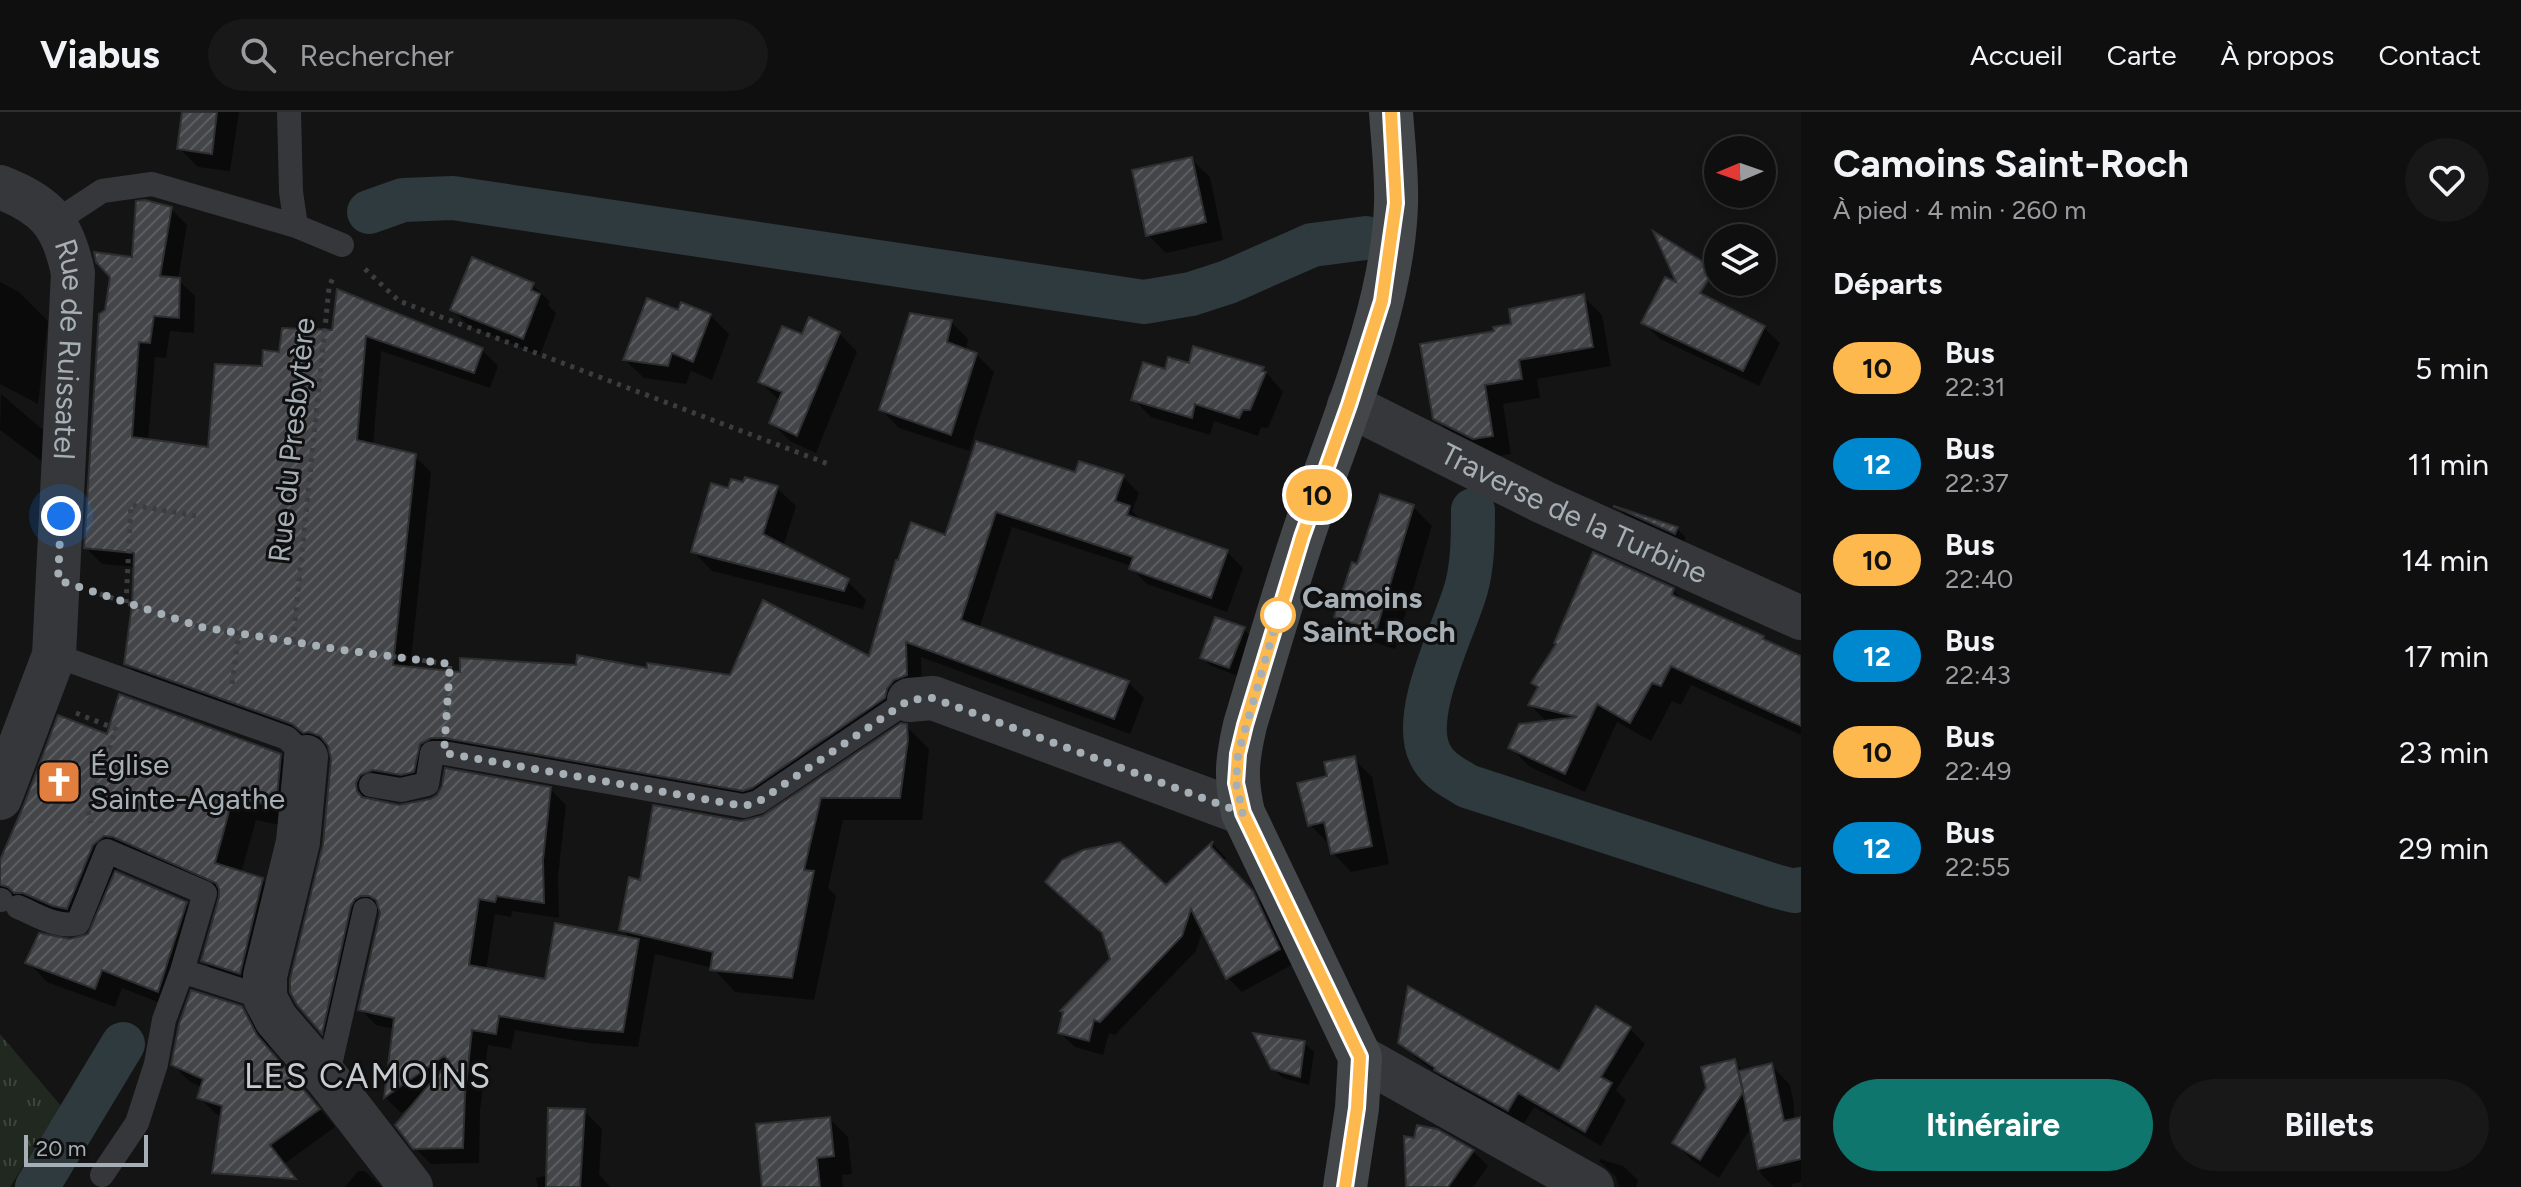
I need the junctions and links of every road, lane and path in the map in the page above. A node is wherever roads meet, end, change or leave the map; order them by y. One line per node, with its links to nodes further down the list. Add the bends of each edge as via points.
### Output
1 (289, 112): 5 (lane)
2 (1391, 112): 7 (street, via 1396,203 1390,255 1382,301)
3 (0, 187): 4 (street, Rue de Ruissatel, via 40,206)
4 (55, 222): 5 (lane, via 102,191 152,184); 10 (street, Rue de Ruissatel, via 73,273)
5 (296, 226): 6 (lane)
6 (342, 245): 8 (path, via 399,301); 14 (path, Rue du Presbytère, via 329,288)
7 (1349, 405): 12 (street, Traverse de la Turbine, via 1543,502); 23 (street, via 1245,725 1236,783)
8 (831, 465)
9 (197, 516): 11 (path, via 131,505)
10 (59, 563): 11 (path); 15 (street, Rue de Ruissatel)
11 (126, 603): 13 (path)
12 (1801, 618)
13 (239, 633): 14 (path); 16 (path)
14 (293, 641): 19 (path, via 450,664)
15 (54, 655): 18 (street, Rue de Ruissatel); 20 (lane, via 287,738)
16 (236, 664)
17 (909, 700): 19 (lane, via 758,802 744,806); 23 (street, via 933,698)
18 (35, 708): 22 (street, Rue de Ruissatel); 24 (path, via 116,729 88,810 92,831)
19 (444, 753): 21 (lane, via 432,753 427,784 401,790)
20 (306, 757): 28 (street, via 298,842 265,976)
21 (371, 785)
22 (0, 798)
23 (1243, 813): 29 (street)
24 (107, 851): 25 (lane, via 78,923 58,924); 27 (lane, via 205,893)
25 (6, 902)
26 (365, 910): 30 (lane)
27 (182, 971): 28 (lane); 31 (lane, via 137,1123)
28 (265, 998): 30 (street, via 276,1019)
29 (1360, 1057): 33 (street); 34 (street)
30 (327, 1078): 32 (street)
31 (102, 1175)
32 (411, 1187)
33 (1345, 1187)
34 (1592, 1187)

